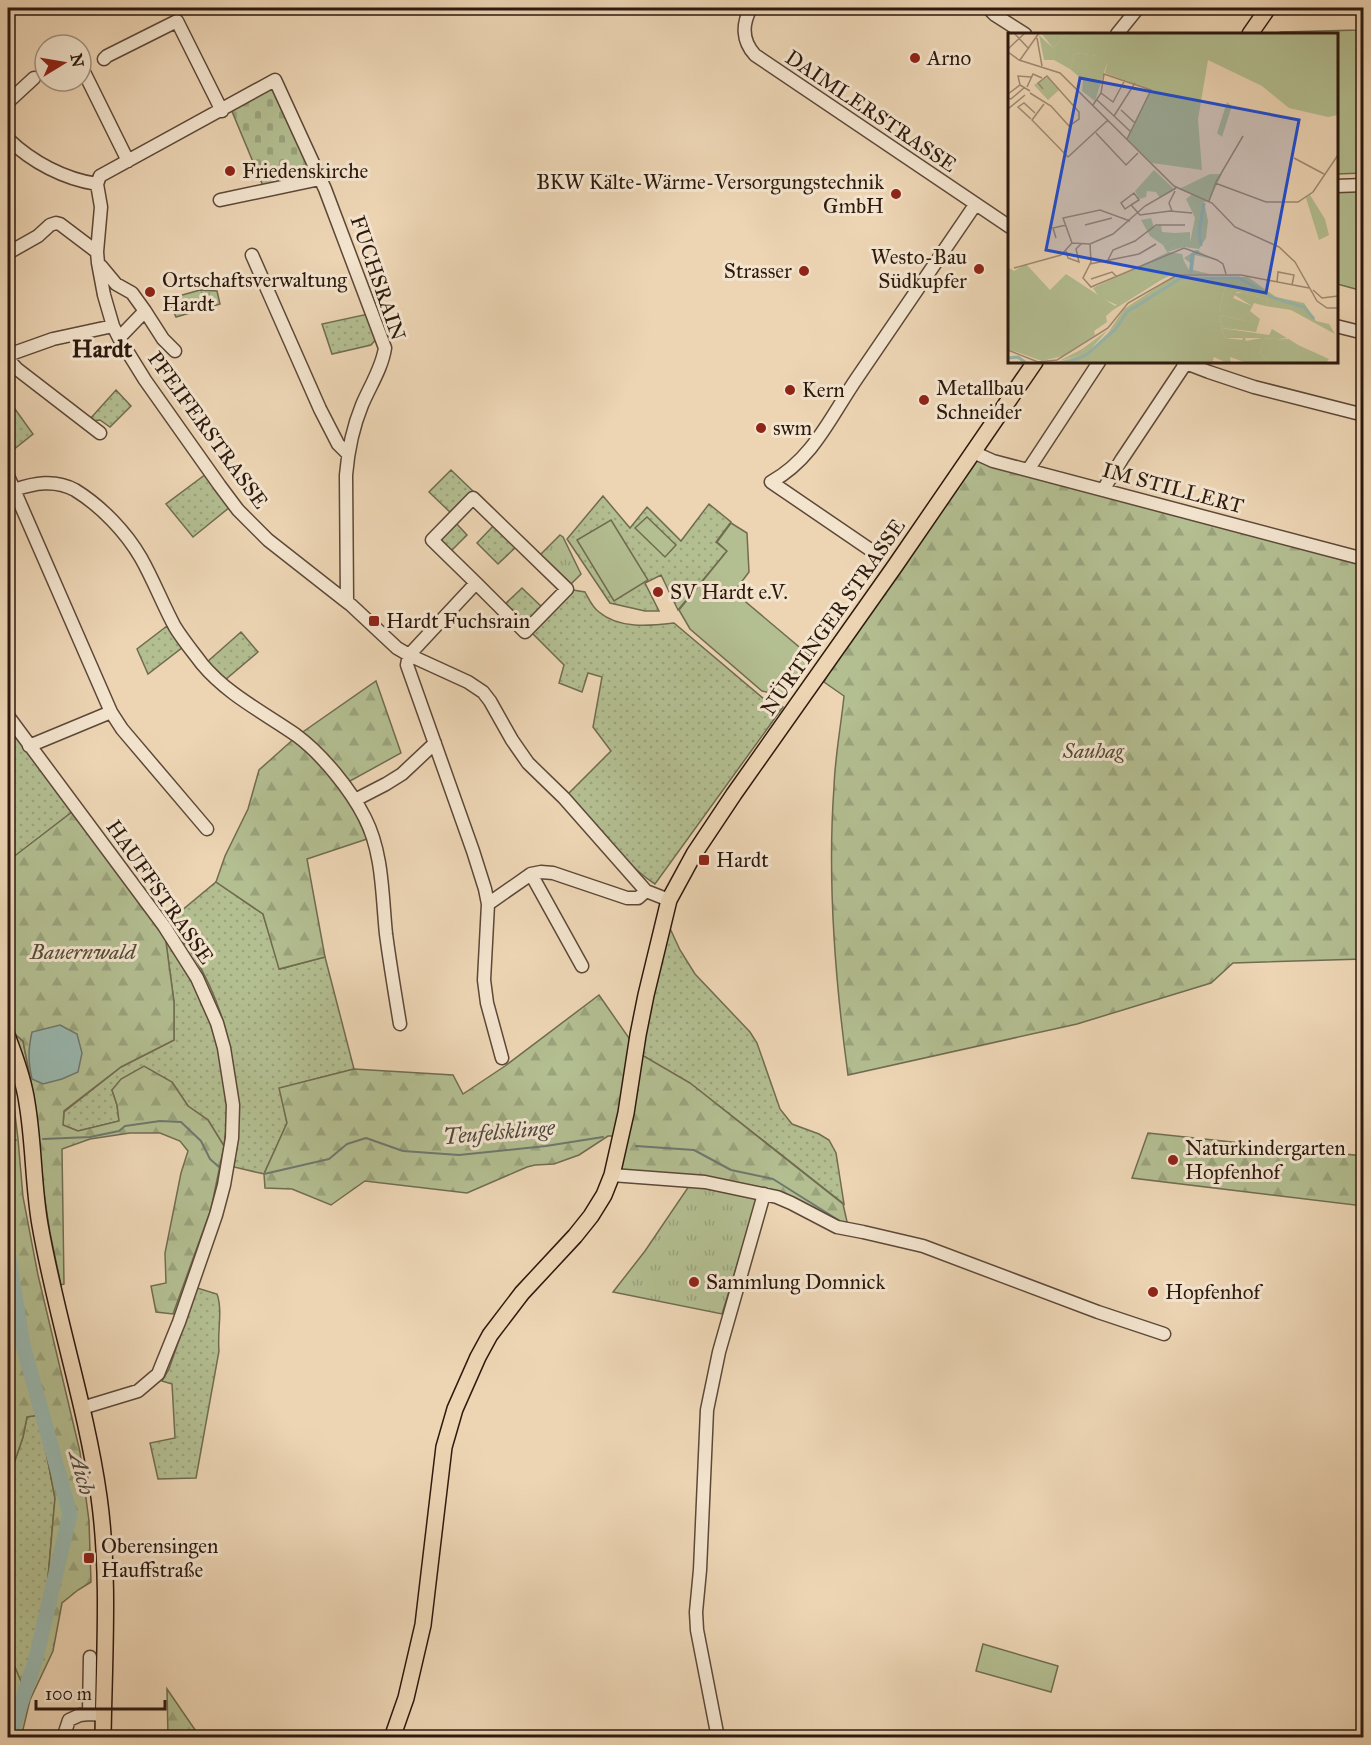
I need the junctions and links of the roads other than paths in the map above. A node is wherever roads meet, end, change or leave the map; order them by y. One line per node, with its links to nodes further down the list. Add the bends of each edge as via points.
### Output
1 (752, 8): 22 (street, DAIMLERSTRASSE, via 744,34 755,55)
2 (988, 8): 5 (street)
3 (1138, 8): 6 (street)
4 (1269, 8): 7 (main road)
5 (1023, 33)
6 (1118, 33)
7 (1251, 33)
8 (105, 59): 12 (street, via 177,21)
9 (33, 79): 11 (street)
10 (93, 90): 16 (street)
11 (8, 102)
12 (222, 111): 16 (street); 17 (street, FUCHSRAIN, via 275,80)
13 (8, 139): 14 (street)
14 (21, 150): 15 (street); 18 (street, via 52,170)
15 (8, 157)
16 (128, 161): 18 (street, via 103,173)
17 (320, 179): 21 (street); 41 (street, FUCHSRAIN, via 385,348 361,407)
18 (97, 184): 26 (street, PFEIFERSTRASSE, via 101,207)
19 (1364, 185): 20 (street)
20 (1338, 186)
21 (220, 200)
22 (975, 204): 23 (street, DAIMLERSTRASSE); 46 (street, via 809,452 771,482)
23 (1008, 226)
24 (8, 253): 26 (street, via 56,223)
25 (252, 255): 41 (street, via 320,409 338,444)
26 (98, 257): 27 (street, via 116,284 132,293); 28 (street, PFEIFERSTRASSE)
27 (145, 311): 31 (street); 32 (street)
28 (113, 326): 31 (street, PFEIFERSTRASSE); 33 (street, via 53,339)
29 (1338, 326): 30 (street)
30 (1364, 333)
31 (119, 338): 49 (street, PFEIFERSTRASSE, via 238,510 268,540)
32 (175, 351)
33 (8, 357): 39 (street, via 17,369)
34 (1034, 363): 40 (main road, NÜRTINGER STRASSE)
35 (1098, 363): 42 (street)
36 (1184, 363): 45 (street)
37 (1188, 363): 38 (street, via 1254,387)
38 (1364, 415)
39 (100, 433)
40 (973, 452): 42 (street, IM STILLERT); 59 (main road, NÜRTINGER STRASSE, via 728,803)
41 (348, 454): 49 (street, FUCHSRAIN)
42 (1028, 470): 45 (street, IM STILLERT)
43 (8, 476): 44 (street)
44 (14, 490): 51 (street); 55 (street, via 37,483 55,484 75,491 101,511 140,558 177,630 203,665 232,693 297,736 337,776)
45 (1103, 490): 47 (street, IM STILLERT)
46 (878, 555)
47 (1364, 559)
48 (476, 584): 48 (street, via 525,632 567,590 473,498 432,540); 50 (street)
49 (348, 602): 50 (street, PFEIFERSTRASSE)
50 (409, 655): 53 (street, via 407,665); 58 (street, PFEIFERSTRASSE, via 483,692 528,763)
51 (111, 712): 54 (street); 56 (street)
52 (8, 716): 54 (street, HAUFFSTRASSE)
53 (435, 743): 55 (street, via 402,774); 60 (street)
54 (29, 746): 68 (street, HAUFFSTRASSE, via 164,926 197,978 217,1023 233,1105 232,1138 216,1215 158,1374 138,1391)
55 (354, 800): 62 (street, via 366,819 378,854)
56 (207, 829)
57 (531, 874): 58 (street, via 553,873 627,898 638,898); 60 (street); 61 (street)
58 (646, 891): 59 (street, PFEIFERSTRASSE)
59 (669, 900): 65 (main road, NÜRTINGER STRASSE, via 646,995)
60 (488, 904): 64 (street, via 484,980)
61 (582, 966)
62 (400, 1024)
63 (8, 1038): 68 (main road, via 27,1102 40,1226)
64 (502, 1058)
65 (612, 1175): 66 (street, via 705,1182); 73 (main road, NÜRTINGER STRASSE, via 591,1216 504,1315 465,1383 444,1446 423,1625 406,1698)
66 (764, 1194): 67 (street, via 837,1227 923,1246); 74 (street, via 719,1352 707,1410 696,1612)
67 (1164, 1334)
68 (82, 1408): 70 (main road, via 102,1523 105,1594)
69 (90, 1657): 70 (street)
70 (96, 1715): 71 (street, via 81,1714 69,1720); 72 (main road)
71 (63, 1737)
72 (103, 1737)
73 (392, 1737)
74 (718, 1737)

